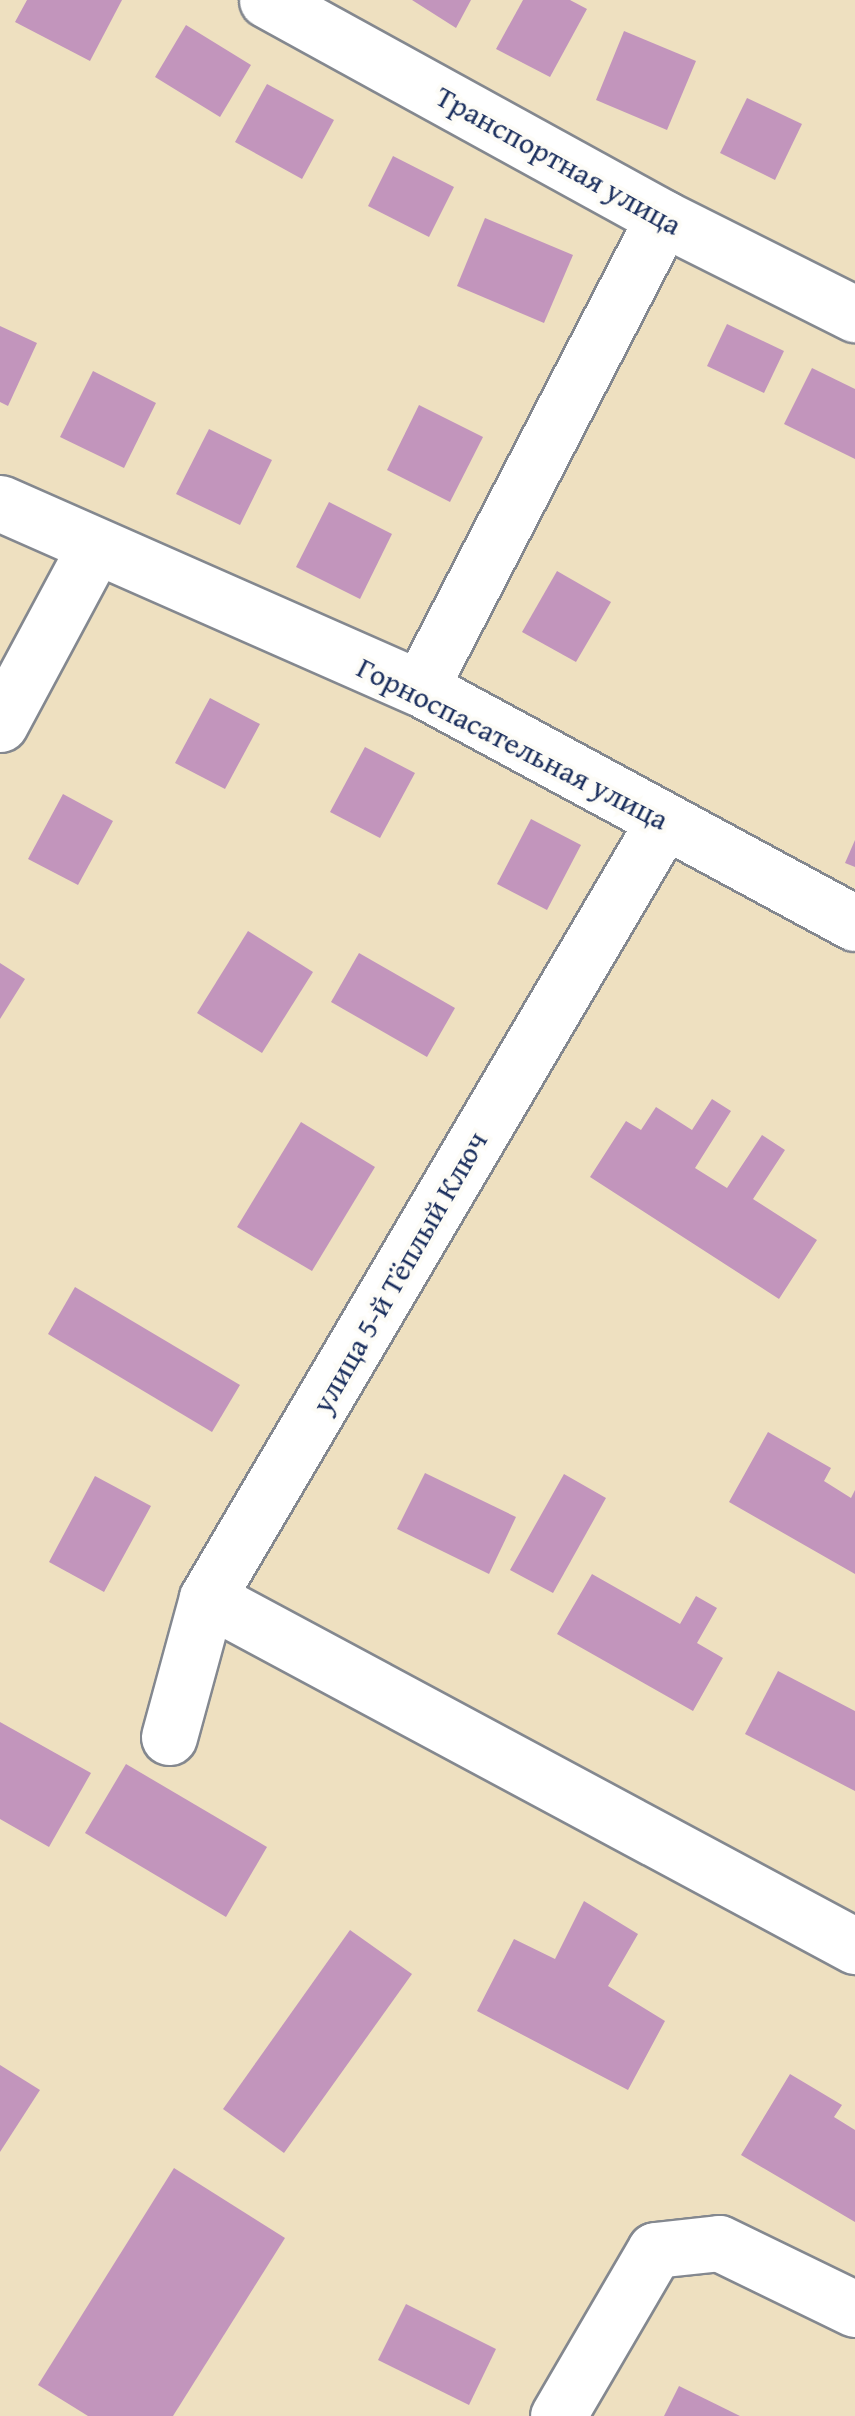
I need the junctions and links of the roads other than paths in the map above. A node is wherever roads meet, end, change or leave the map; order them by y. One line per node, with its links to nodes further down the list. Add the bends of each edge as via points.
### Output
1 (267, 0): 2 (street, Транспортная улица)
2 (663, 218): 3 (street, Транспортная улица); 6 (street)
3 (855, 314)
4 (0, 504): 5 (street, Горноспасательная улица)
5 (94, 549): 6 (street, Горноспасательная улица); 7 (street)
6 (420, 688): 8 (street, Горноспасательная улица)
7 (0, 724)
8 (664, 821): 9 (street, Горноспасательная улица); 10 (street, улица 5-й Тёплый Ключ)
9 (855, 923)
10 (207, 1598): 11 (street, улица 5-й Тёплый Ключ); 12 (street)
11 (169, 1737)
12 (855, 1946)
13 (855, 2308): 14 (street, via 718,2244 655,2250)
14 (558, 2416)

